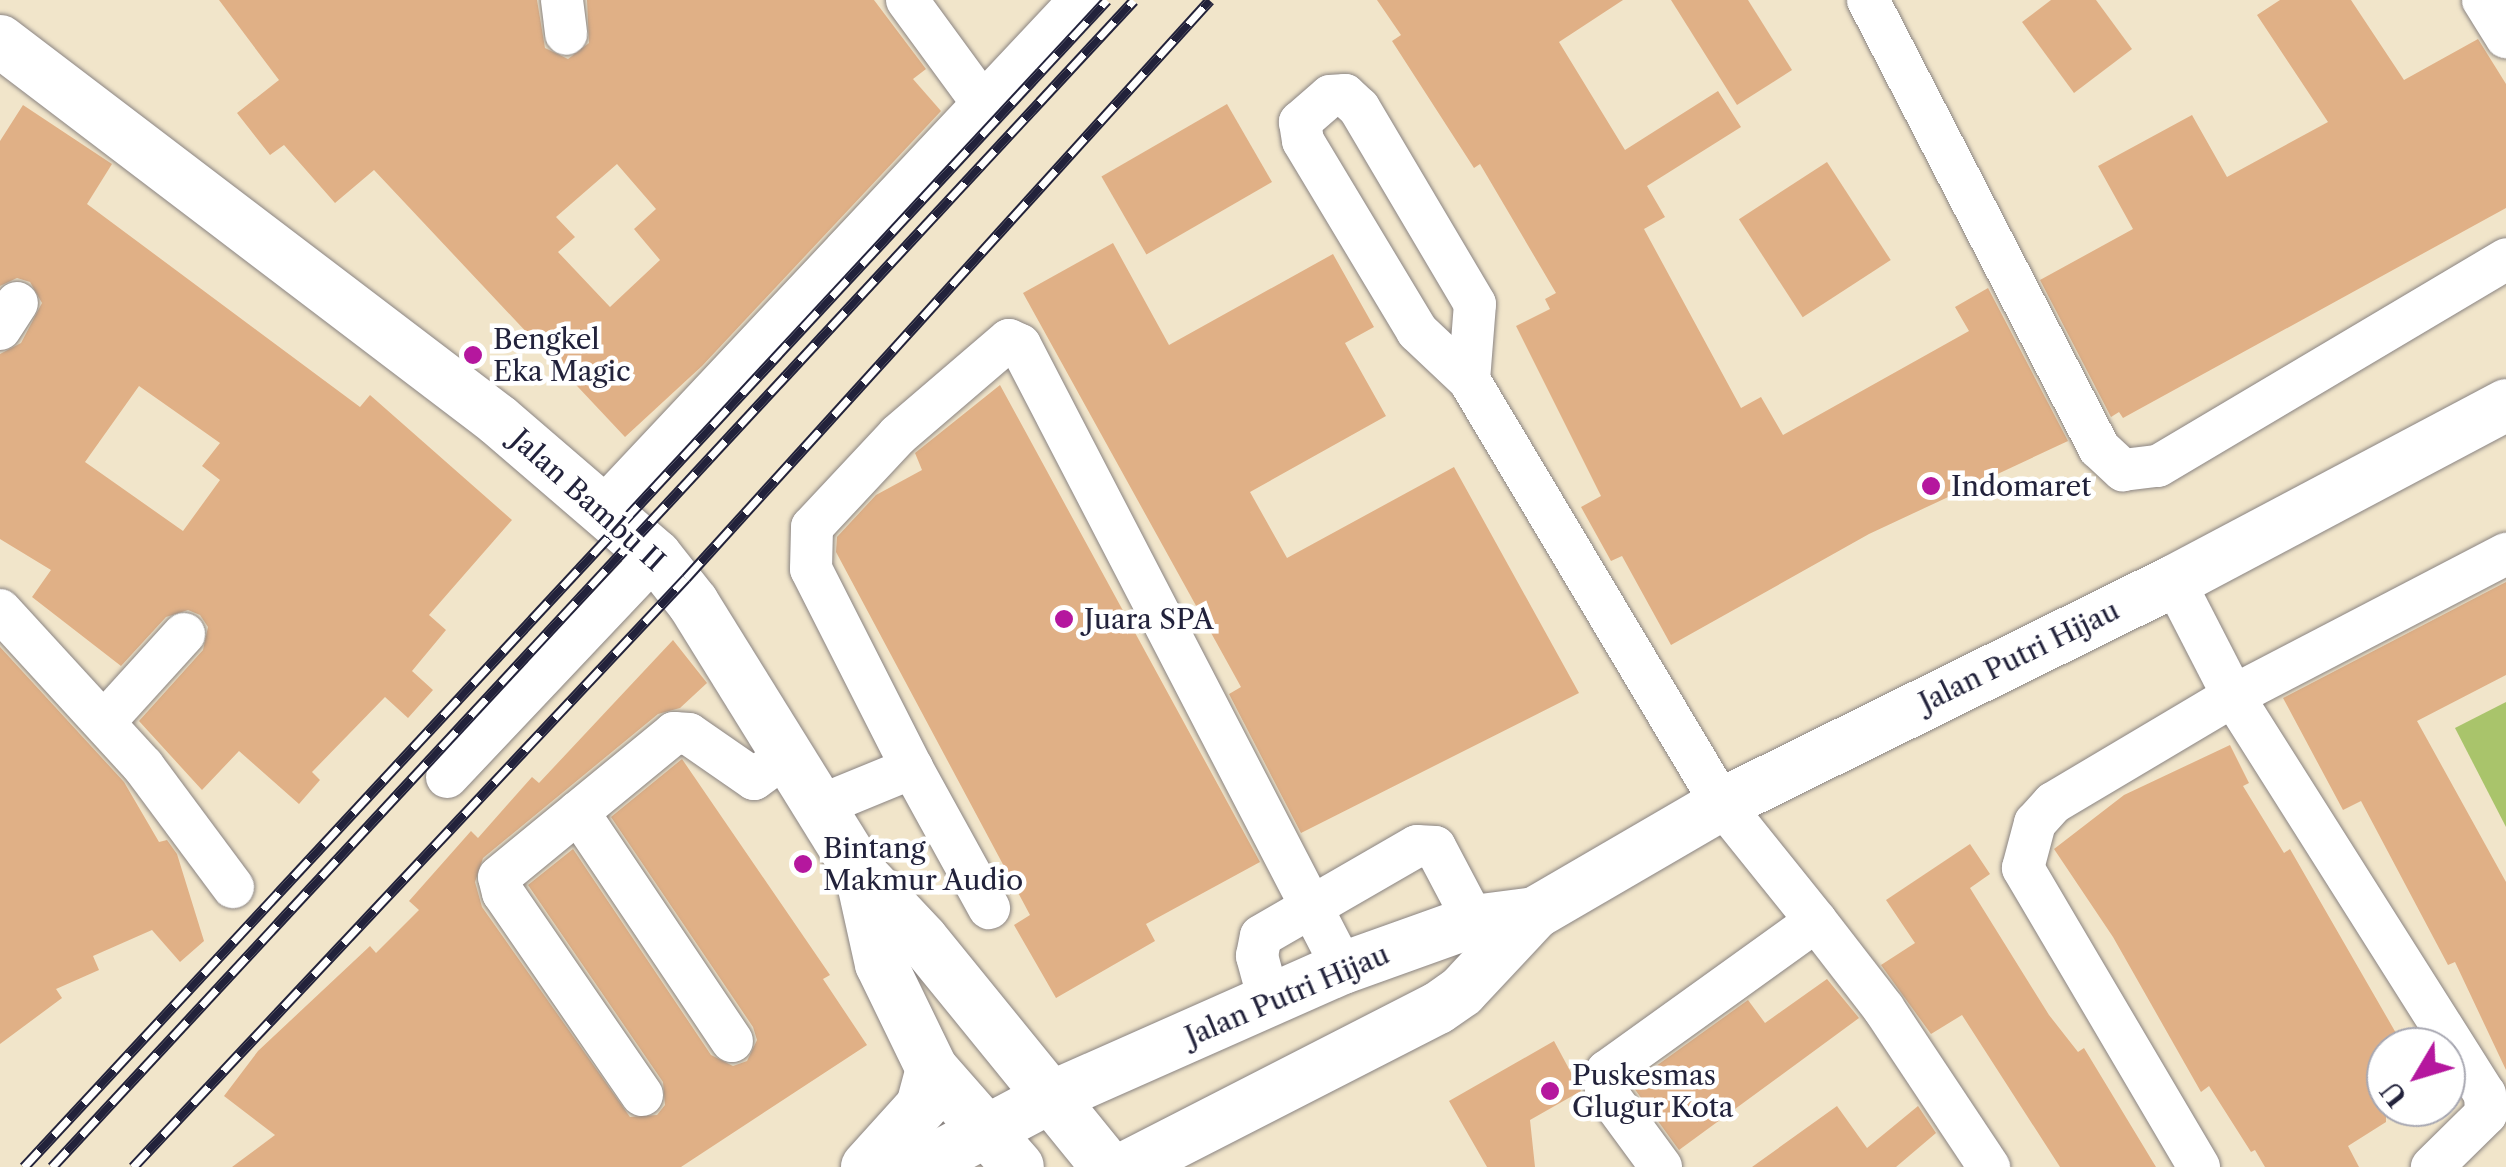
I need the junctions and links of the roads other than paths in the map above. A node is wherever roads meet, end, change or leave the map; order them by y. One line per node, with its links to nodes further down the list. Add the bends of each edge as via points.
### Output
1 (907, 0): 7 (street)
2 (1080, 0): 7 (street)
3 (1868, 0): 8 (street, via 2099,448 2123,470 2158,466)
4 (2483, 0): 5 (street)
5 (2506, 37)
6 (0, 41): 11 (main road, Jalan Bambu II, via 498,420)
7 (983, 104): 11 (street)
8 (2506, 259)
9 (1469, 380): 9 (street, via 1417,332 1303,140 1300,122 1330,96 1345,95 1359,108 1476,304); 22 (street)
10 (2506, 405): 14 (main road, Jalan Putri Hijau)
11 (603, 508): 13 (main road, Jalan Bambu II)
12 (2506, 554): 17 (street)
13 (656, 556): 19 (main road, Jalan Bambu II); 21 (street)
14 (2174, 581): 17 (street); 22 (main road, Jalan Putri Hijau)
15 (0, 610): 18 (street)
16 (184, 634): 18 (street)
17 (2233, 696): 45 (street, via 2053,803 2027,840 2023,868); 46 (street, via 2485,1094 2486,1114)
18 (104, 722): 26 (street)
19 (786, 756): 23 (main road, Jalan Bambu II); 24 (street, via 754,779 689,734 674,733)
20 (912, 768): 23 (street); 27 (street, via 811,569 812,527 898,435 1010,340 1020,345); 28 (street)
21 (447, 777)
22 (1722, 804): 29 (main road, Jalan Putri Hijau); 31 (street)
23 (818, 808): 25 (main road, Jalan Bambu II)
24 (578, 812): 34 (street); 36 (street, via 499,884)
25 (861, 874): 35 (main road, Jalan Bambu II, via 880,964); 37 (main road, via 922,939)
26 (233, 888)
27 (1309, 906): 30 (street, via 1417,846 1435,847); 32 (street); 33 (street, via 1261,936 1257,956)
28 (989, 908)
29 (1535, 913): 30 (main road, Jalan Putri Hijau); 42 (main road, Jalan Putri Hijau, via 1438,1008)
30 (1474, 921): 32 (main road, Jalan Putri Hijau)
31 (1816, 921): 43 (street, via 1607,1071 1606,1092); 44 (street, via 1884,1009)
32 (1343, 968): 33 (main road, Jalan Putri Hijau)
33 (1269, 1000): 37 (main road, Jalan Putri Hijau)
34 (732, 1041)
35 (932, 1070): 38 (main road, Jalan Bambu II); 39 (main road, via 916,1115)
36 (642, 1095)
37 (1047, 1099): 38 (main road, Jalan Putri Hijau); 41 (main road)
38 (1002, 1149): 40 (main road, Jalan Putri Hijau)
39 (867, 1167)
40 (919, 1167)
41 (1106, 1167)
42 (1127, 1167)
43 (1661, 1167)
44 (1989, 1167)
45 (2198, 1167)
46 (2432, 1167)

